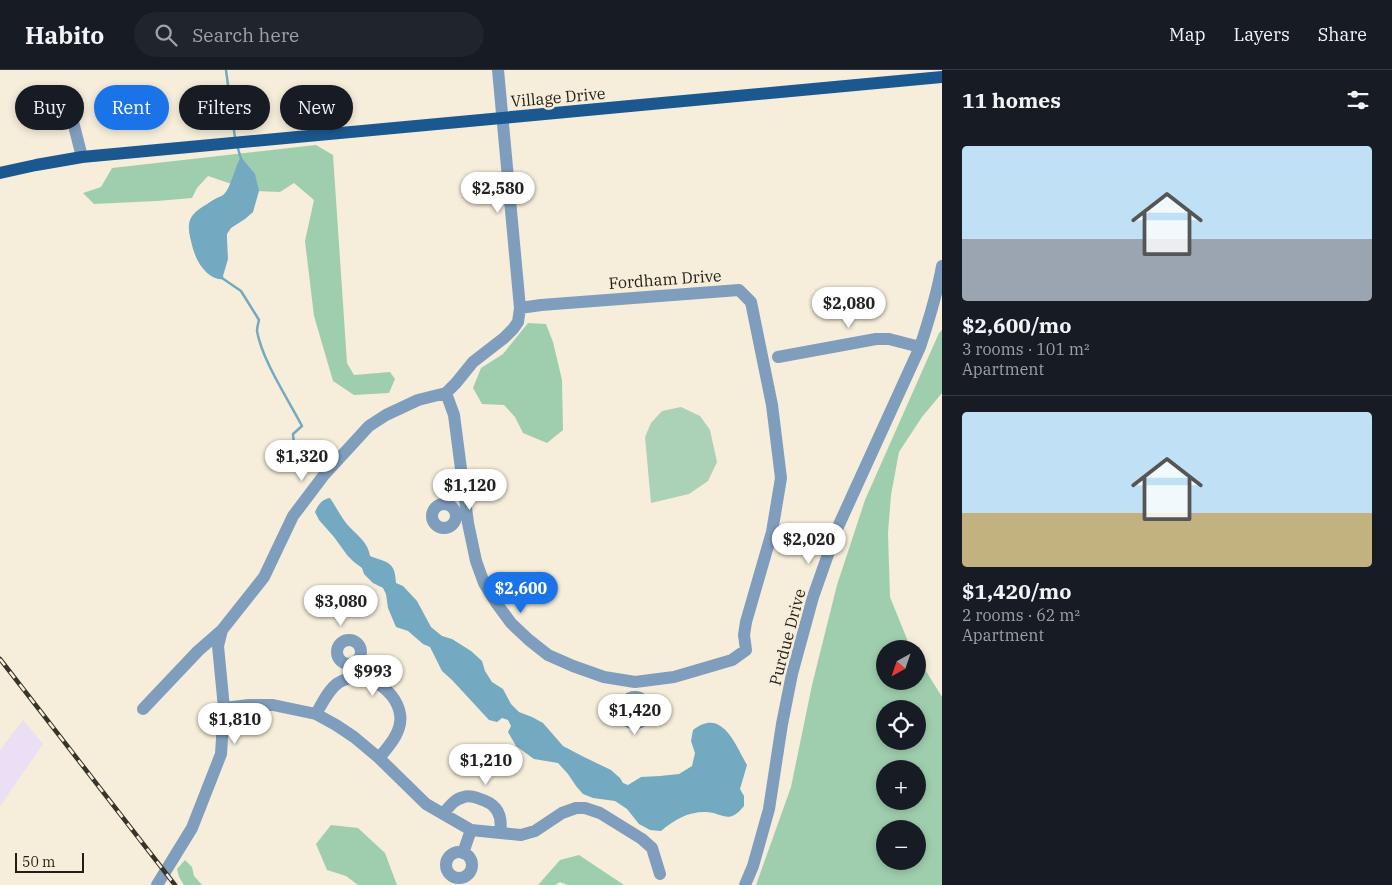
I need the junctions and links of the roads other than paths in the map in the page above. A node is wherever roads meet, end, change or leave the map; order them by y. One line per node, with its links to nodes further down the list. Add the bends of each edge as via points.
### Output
1 (498, 70): 3 (street)
2 (942, 77): 3 (main road, Village Drive)
3 (502, 118): 5 (main road, Village Drive); 9 (street)
4 (75, 130): 5 (street)
5 (82, 157): 6 (main road, Village Drive)
6 (0, 173)
7 (942, 266): 8 (street, Purdue Drive)
8 (940, 294): 10 (street, Purdue Drive)
9 (520, 308): 12 (street, via 518,322 512,329 473,362); 16 (street, Fordham Drive, via 739,290 751,302 772,405 781,478 772,532 746,622 746,650 732,660 674,677)
10 (920, 347): 11 (street, via 876,338); 28 (street, Purdue Drive, via 837,529 813,597 792,674 771,799)
11 (778, 357)
12 (446, 393): 13 (street, via 418,400 369,426 324,474 294,516 264,577); 16 (street, via 454,415 462,514 484,583 511,622 548,654 604,677)
13 (222, 630): 18 (street, via 218,646); 19 (street)
14 (350, 665): 15 (street)
15 (352, 679): 20 (street, via 337,684); 21 (street, via 371,680 384,687 395,701 400,715 398,730)
16 (635, 682): 17 (street)
17 (635, 697)
18 (224, 708): 20 (street, via 273,705); 27 (street, via 221,754 214,774 192,828)
19 (143, 709)
20 (316, 714): 21 (street, via 342,729)
21 (379, 758): 22 (street, via 426,804)
22 (443, 814): 23 (street); 24 (street, via 453,802 464,796 486,800 500,815)
23 (471, 830): 24 (street); 25 (street)
24 (500, 832): 26 (street, via 521,835 535,831 562,813 585,808 600,813 642,839 652,848)
25 (463, 853)
26 (660, 874)
27 (157, 885)
28 (745, 885)

